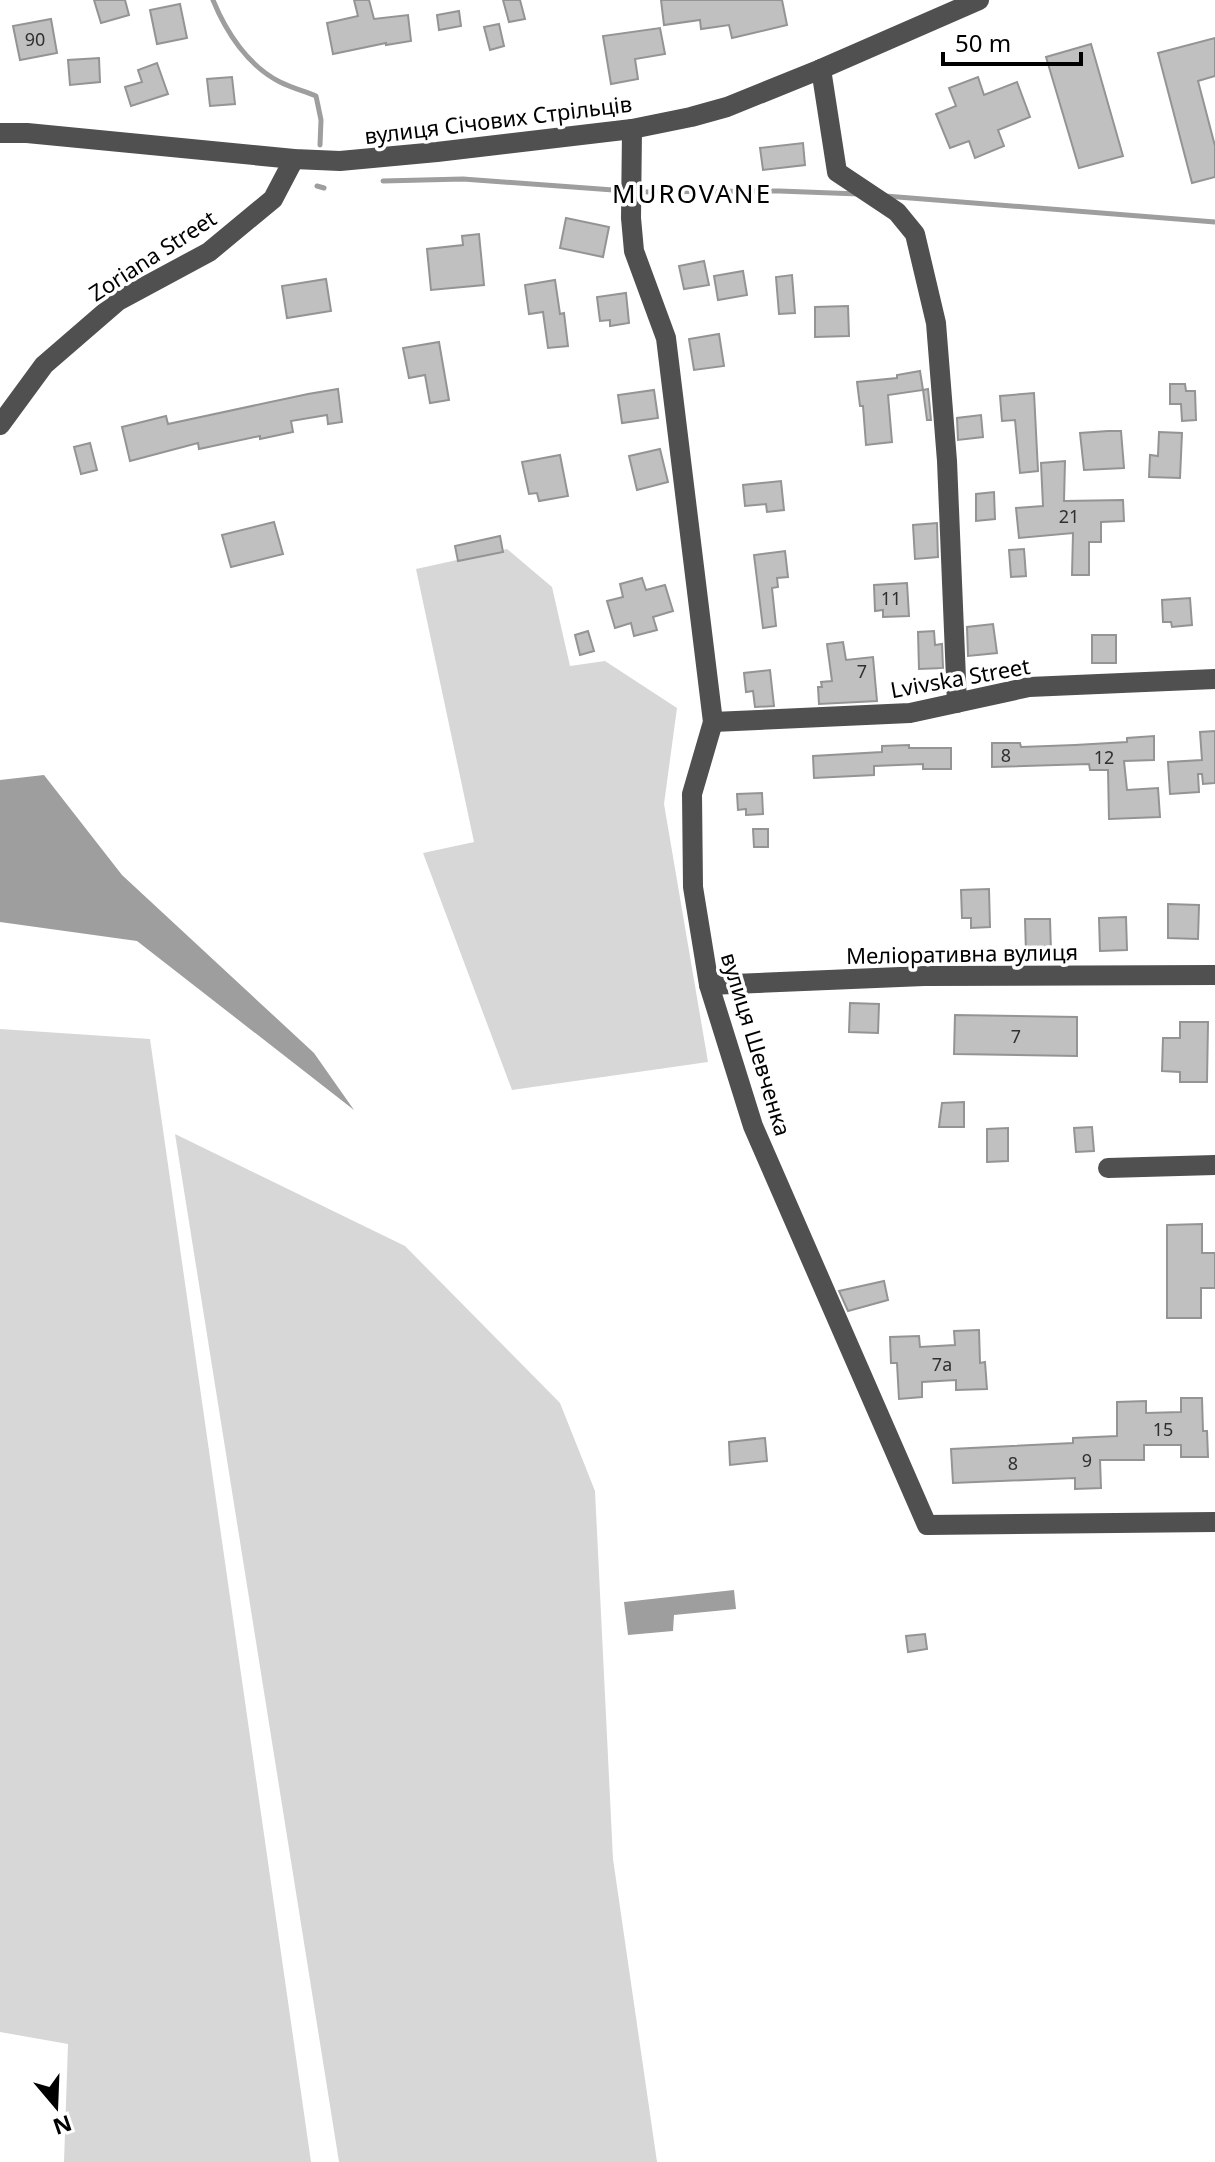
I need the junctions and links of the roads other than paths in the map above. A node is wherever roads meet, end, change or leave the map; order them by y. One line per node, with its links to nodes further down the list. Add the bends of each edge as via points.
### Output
1 (979, 0): 2 (street, вулиця Січових Стрільців)
2 (954, 6): 3 (street, вулиця Січових Стрільців)
3 (821, 69): 4 (street, вулиця Січових Стрільців, via 727,107); 9 (street, via 837,172 897,212 915,234 936,323)
4 (632, 129): 6 (street, вулиця Січових Стрільців, via 354,160); 10 (street, вулиця Шевченка, via 634,251 666,338)
5 (0, 133): 6 (street, вулиця Січових Стрільців)
6 (294, 159): 7 (street, Zoriana Street, via 273,199 209,252 118,301 44,365)
7 (0, 425)
8 (1215, 679): 9 (street, Lvivska Street, via 1029,687)
9 (957, 703): 10 (street, Lvivska Street, via 910,713)
10 (713, 722): 12 (street, вулиця Шевченка, via 692,794 693,887)
11 (1215, 975): 12 (street, Меліоративна вулиця, via 924,976)
12 (709, 985): 15 (street, вулиця Шевченка, via 753,1126 927,1525)
13 (1215, 1165): 14 (street)
14 (1108, 1168)
15 (1215, 1522)

